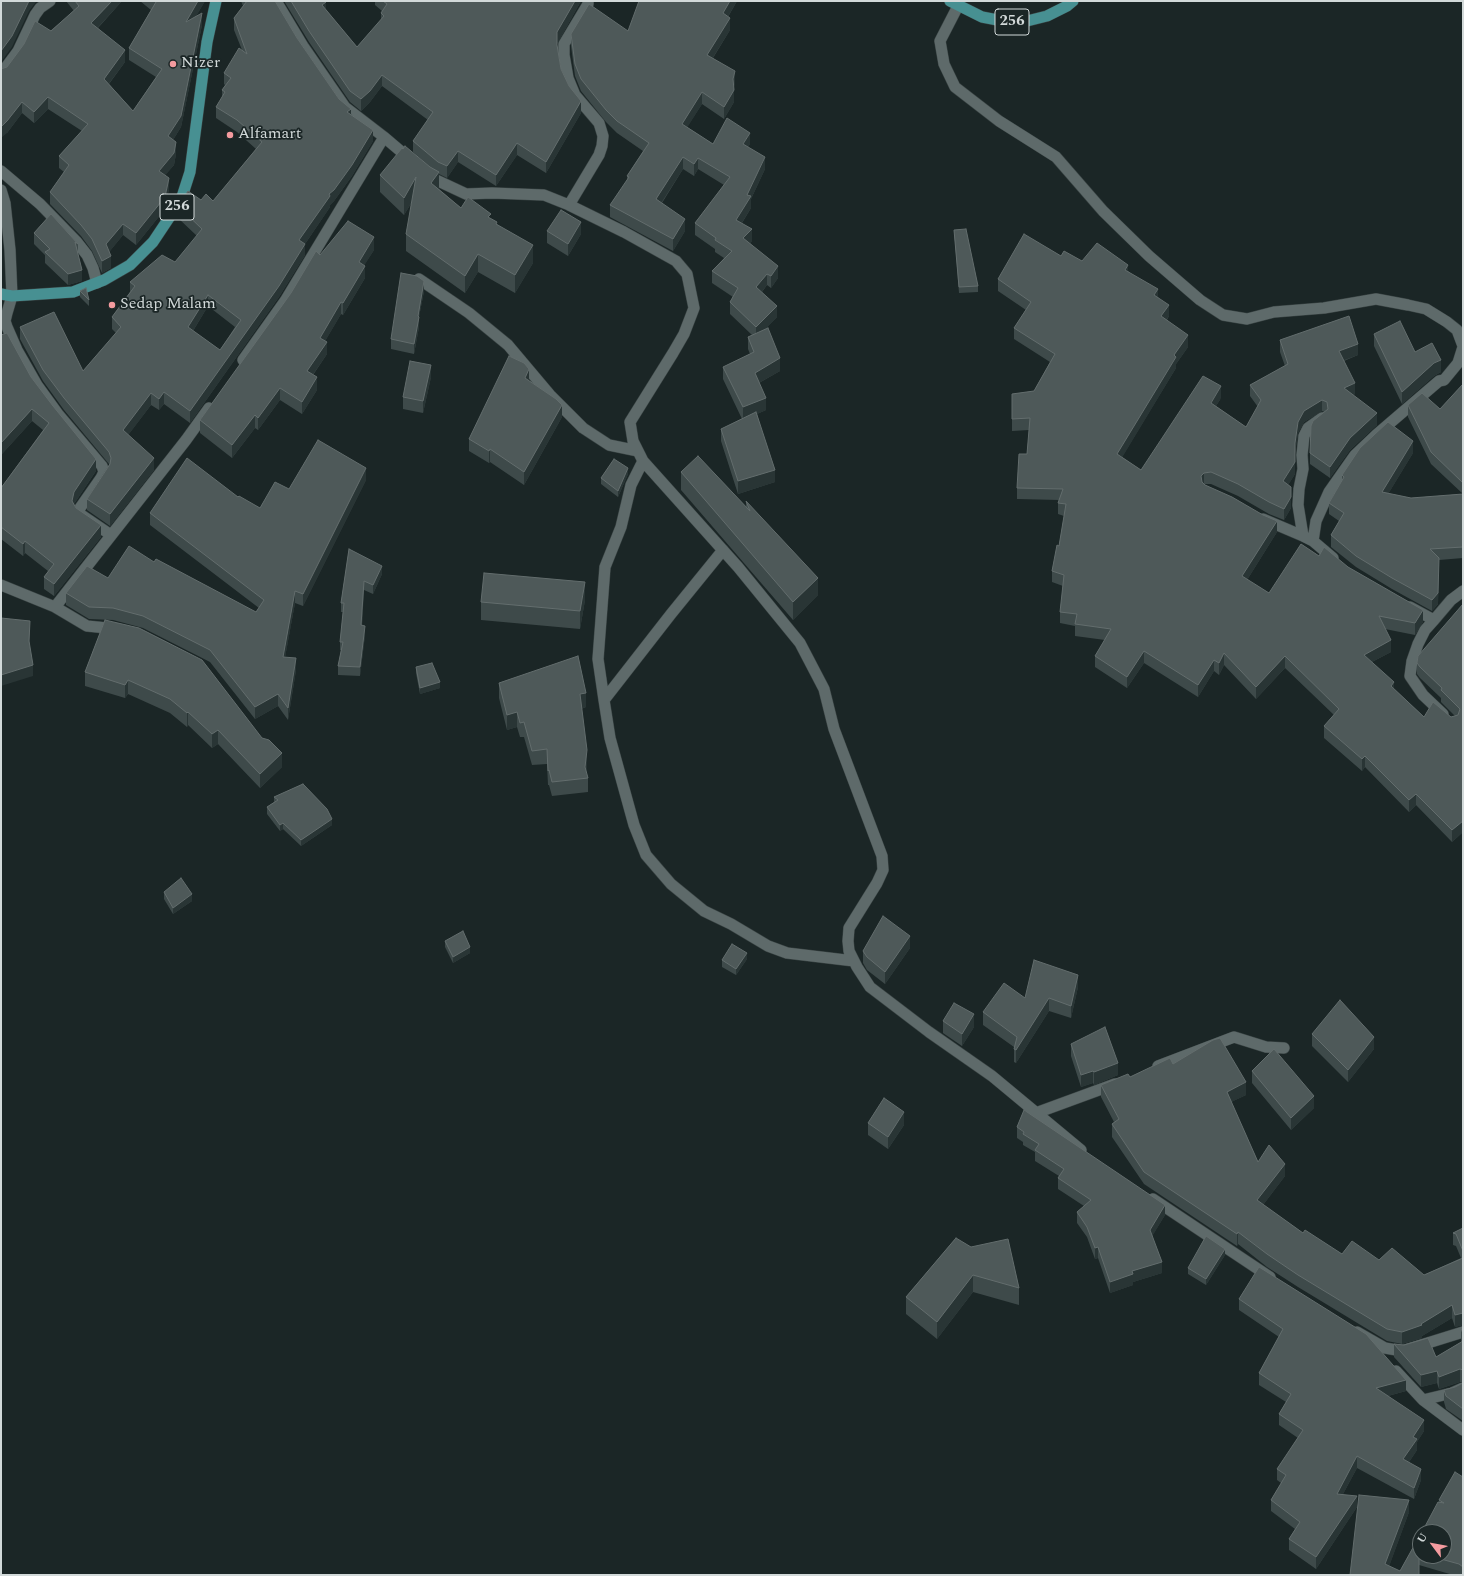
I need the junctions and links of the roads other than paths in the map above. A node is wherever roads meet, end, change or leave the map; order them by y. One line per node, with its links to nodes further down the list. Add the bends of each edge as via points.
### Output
1 (50, 1): 7 (street)
2 (216, 1): 15 (main road, 256, via 207,42 190,172 181,200 153,242 130,265)
3 (276, 1): 9 (street, via 345,107)
4 (588, 1): 12 (street, via 564,44 564,55 568,78 575,95 599,123 603,136 599,155)
5 (1073, 1): 6 (main road, 256, via 1048,16 1008,22 982,17)
6 (954, 4): 18 (street, via 940,41 944,64 955,87 999,121 1056,157 1103,212 1200,300 1223,315 1247,319 1274,312 1324,308 1376,299 1408,304 1426,309 1448,322 1457,330)
7 (39, 5): 8 (street, via 18,52)
8 (1, 74)
9 (384, 137): 12 (street, via 434,179 466,194 544,195); 19 (street, via 285,301)
10 (1, 171): 15 (street, via 40,204 76,241 87,255)
11 (1, 190): 13 (street, via 5,203)
12 (569, 205): 22 (street, via 624,232 676,262 687,274 694,308 684,334 630,422 633,440)
13 (3, 213): 17 (street, via 10,250)
14 (419, 279): 22 (street, via 469,313 508,345 551,396 583,428 609,445)
15 (97, 283): 17 (main road, 256, via 73,292)
16 (1, 294): 17 (main road, 256)
17 (12, 296): 24 (street, via 5,321 17,350 37,385 102,466 104,472 80,508 80,514)
18 (1463, 347): 26 (street, via 1458,363 1444,380 1439,381 1376,434 1355,455 1329,492 1316,521)
19 (235, 370)
20 (213, 402): 24 (street)
21 (1322, 418): 25 (street, via 1308,428 1304,436 1298,505)
22 (641, 456): 27 (street); 35 (street, via 621,527 605,567 598,660)
23 (1253, 513): 25 (street)
24 (111, 535): 32 (street)
25 (1303, 536): 26 (street)
26 (1313, 541): 28 (street)
27 (723, 550): 35 (street); 37 (street, via 800,643 824,689 834,729 882,856 883,870 849,928 849,951)
28 (1340, 563)
29 (1, 585): 32 (street)
30 (1463, 591): 33 (street, via 1451,600)
31 (1401, 602): 33 (street)
32 (55, 607): 34 (street, via 87,626 112,627)
33 (1434, 620): 36 (street, via 1418,644 1410,676 1423,695)
34 (126, 631)
35 (604, 700): 37 (street, via 612,746 634,825 646,855 671,884 704,911 768,946 788,953)
36 (1453, 722)
37 (854, 961): 41 (street, via 870,987 992,1076)
38 (1284, 1048): 39 (street, via 1266,1047 1234,1037)
39 (1148, 1070)
40 (1123, 1081): 41 (street)
41 (1036, 1113): 42 (street)
42 (1088, 1155)
43 (1141, 1191): 44 (street)
44 (1280, 1284)
45 (1349, 1327): 47 (street)
46 (1463, 1332): 47 (street, via 1402,1351 1385,1348)
47 (1366, 1337): 49 (street)
48 (1463, 1388): 49 (street)
49 (1422, 1400): 50 (street)
50 (1463, 1430)

